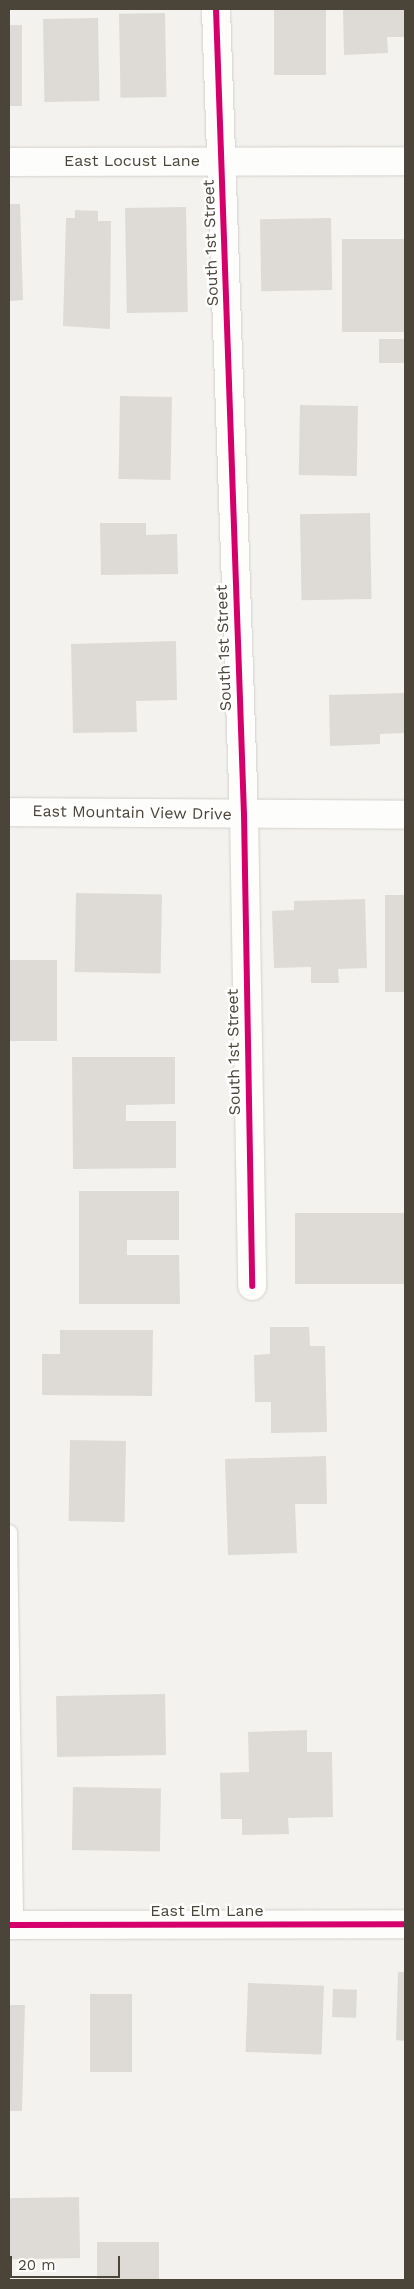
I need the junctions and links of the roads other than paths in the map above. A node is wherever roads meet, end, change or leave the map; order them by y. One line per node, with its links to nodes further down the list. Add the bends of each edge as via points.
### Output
1 (216, 9): 3 (street, South 1st Street)
2 (405, 160): 3 (street, East Locust Lane)
3 (222, 161): 4 (street, East Locust Lane); 6 (street, South 1st Street)
4 (9, 162)
5 (9, 812): 6 (street, East Mountain View Drive)
6 (244, 814): 7 (street, East Mountain View Drive); 8 (street, South 1st Street)
7 (405, 815)
8 (252, 1286)
9 (9, 1532): 11 (lane)
10 (405, 1924): 11 (street, East Elm Lane)
11 (12, 1926)

